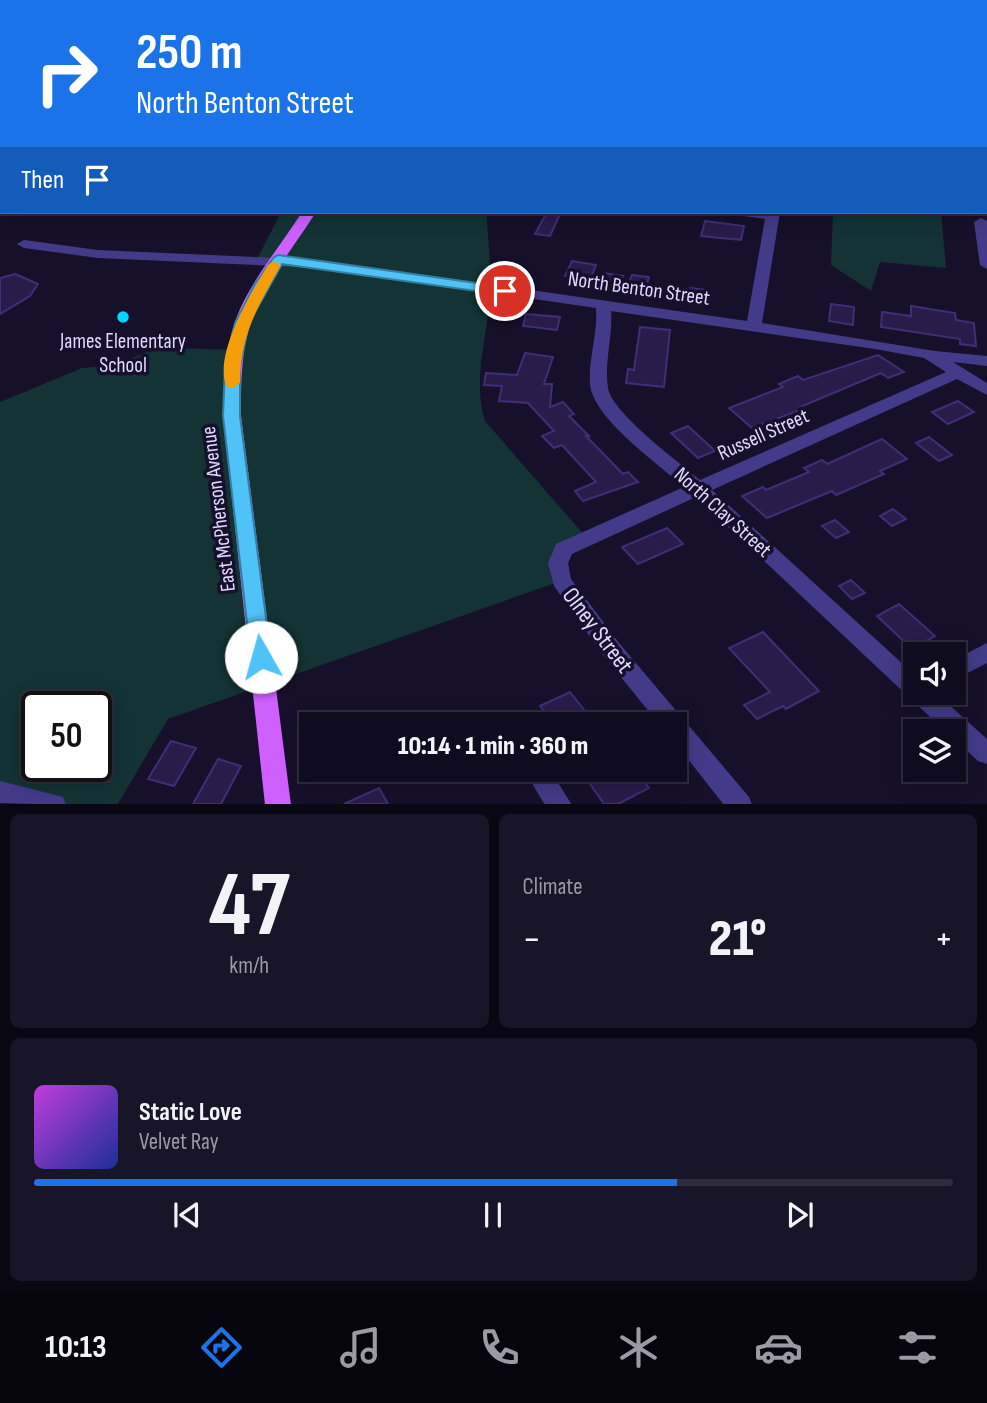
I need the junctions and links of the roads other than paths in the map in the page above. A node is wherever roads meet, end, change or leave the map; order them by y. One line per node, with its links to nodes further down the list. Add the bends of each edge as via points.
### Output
1 (308, 214): 5 (main road, East McPherson Avenue)
2 (773, 214): 8 (street)
3 (981, 222): 6 (street)
4 (24, 244): 5 (street, North Benton Street, via 129,257)
5 (278, 259): 7 (street, North Benton Street); 25 (main road, East McPherson Avenue, via 242,323 232,366 232,416)
6 (987, 265)
7 (603, 304): 8 (street, North Benton Street); 13 (street, North Clay Street, via 600,394 622,422)
8 (754, 326): 9 (street, North Benton Street)
9 (929, 354): 10 (street); 11 (street, North Benton Street)
10 (987, 361)
11 (959, 372): 12 (street, North Benton Street); 13 (street, Russell Street)
12 (987, 390)
13 (696, 488): 14 (street, Russell Street); 17 (street, North Clay Street)
14 (586, 537): 19 (street, Olney Street, via 563,549 558,563 561,581)
15 (987, 652): 16 (street)
16 (966, 664)
17 (903, 678)
18 (933, 705): 21 (street)
19 (663, 712)
20 (687, 741): 27 (street, Olney Street)
21 (987, 754)
22 (544, 782): 26 (street)
23 (0, 792): 24 (street)
24 (54, 804)
25 (278, 804)
26 (560, 804)
27 (740, 804)

